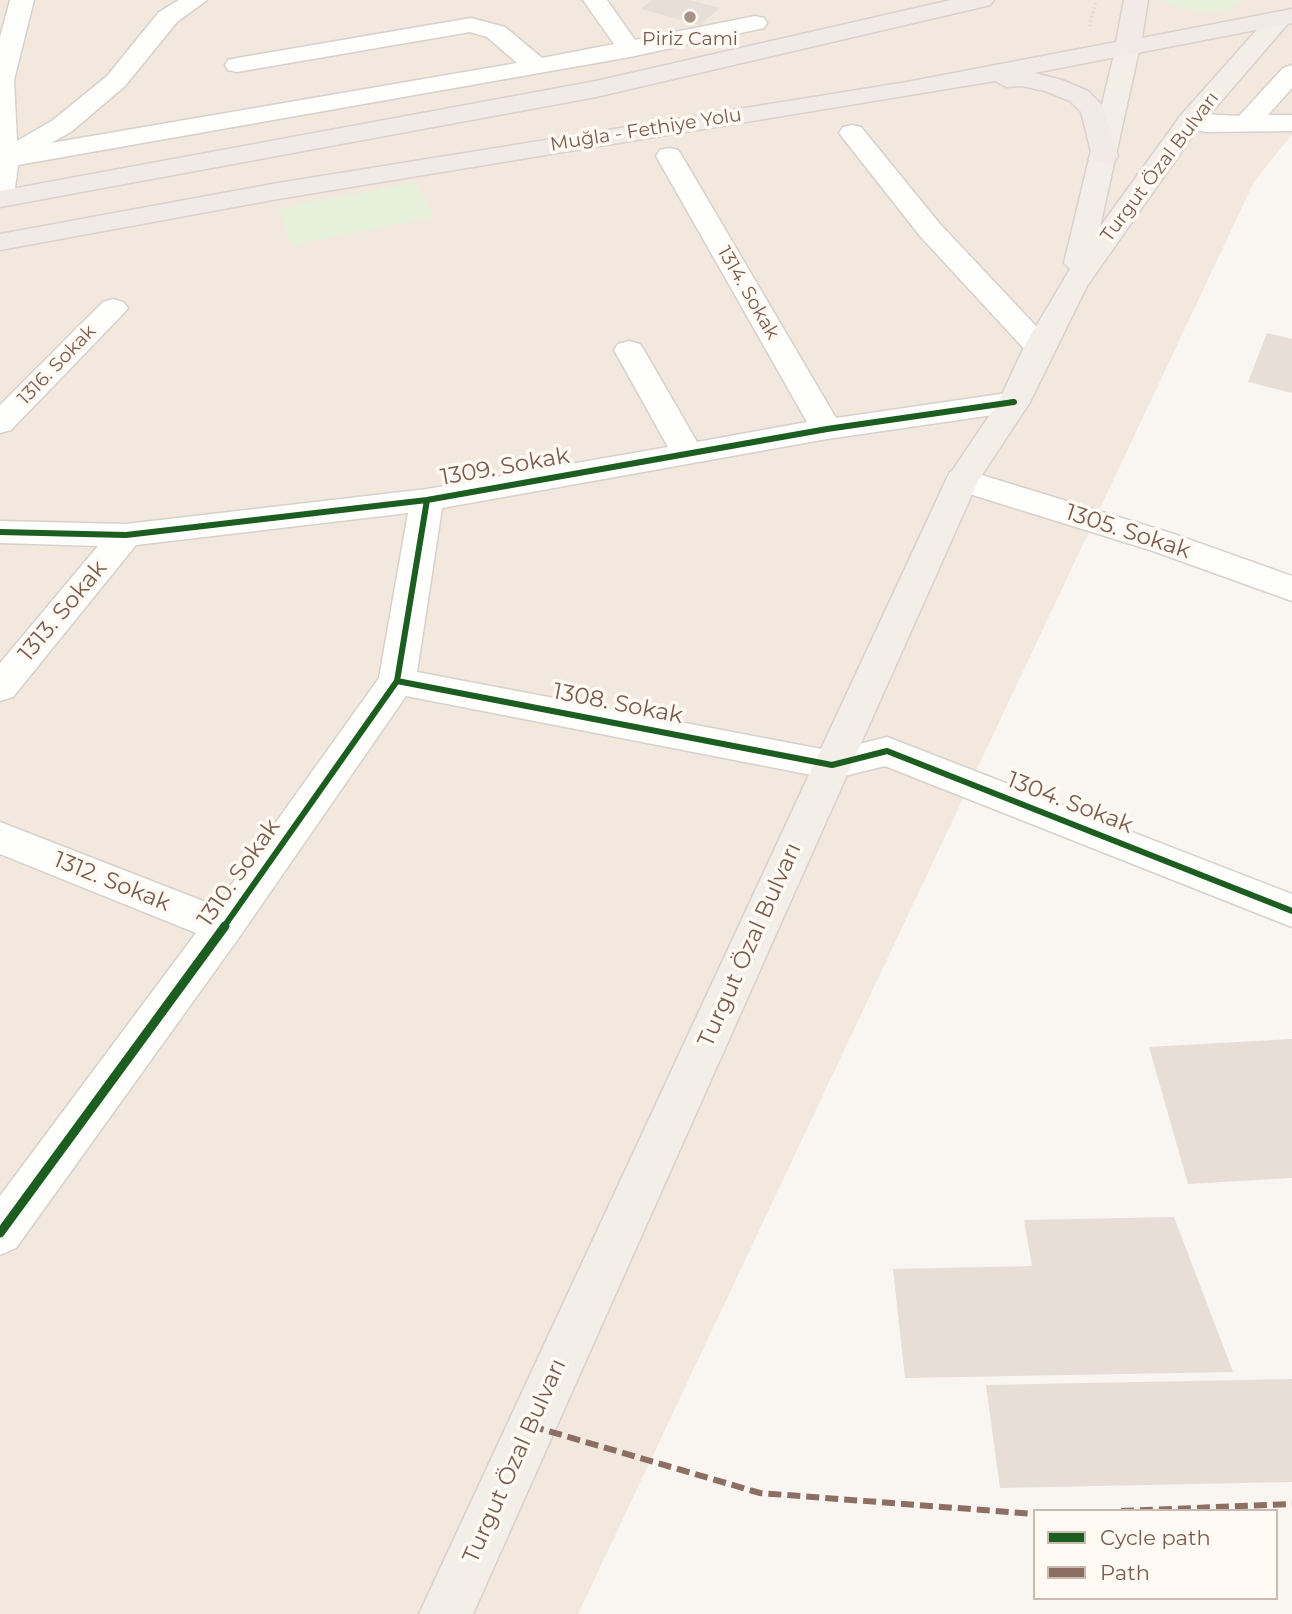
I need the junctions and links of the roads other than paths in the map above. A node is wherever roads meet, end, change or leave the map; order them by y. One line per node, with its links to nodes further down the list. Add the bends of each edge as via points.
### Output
1 (22, 0): 20 (street, via 1,80)
2 (195, 0): 20 (street, via 168,17 116,81 62,126)
3 (595, 0): 9 (street)
4 (734, 0): 9 (street, via 755,23)
5 (982, 0): 21 (highway, via 596,89)
6 (1136, 0): 8 (highway)
7 (1282, 12): 8 (highway, Muğla - Fethiye Yolu); 14 (main road, Turgut Özal Bulvarı)
8 (1128, 46): 13 (highway, Muğla - Fethiye Yolu); 19 (main road, Turgut Özal Bulvarı)
9 (630, 50): 11 (street)
10 (236, 65): 11 (street, via 471,25 496,32)
11 (537, 67): 20 (street)
12 (1292, 73): 15 (street)
13 (907, 90): 19 (highway, via 1021,78 1054,85 1079,96 1093,110); 22 (highway, Muğla - Fethiye Yolu, via 278,191)
14 (1190, 121): 15 (street); 23 (main road, Turgut Özal Bulvarı)
15 (1248, 122): 16 (street)
16 (1292, 123)
17 (852, 133): 25 (street, via 930,230)
18 (669, 156): 29 (street, 1314. Sokak)
19 (1105, 156): 23 (main road, Turgut Özal Bulvarı)
20 (3, 159): 21 (street)
21 (0, 198)
22 (0, 242)
23 (1073, 285): 25 (main road, Turgut Özal Bulvarı)
24 (113, 308): 28 (street, 1316. Sokak)
25 (1039, 347): 27 (main road, Turgut Özal Bulvarı)
26 (629, 350): 30 (street)
27 (1014, 402): 29 (street, 1309. Sokak); 31 (main road, Turgut Özal Bulvarı)
28 (0, 423)
29 (827, 429): 30 (street, 1309. Sokak)
30 (688, 454): 32 (street, 1309. Sokak)
31 (962, 480): 35 (street, 1305. Sokak, via 1162,542); 38 (main road, Turgut Özal Bulvarı)
32 (428, 500): 34 (street, 1309. Sokak); 36 (street, 1310. Sokak)
33 (0, 532): 34 (street, 1309. Sokak)
34 (126, 535): 37 (street, 1313. Sokak)
35 (1292, 589)
36 (397, 681): 38 (street, 1308. Sokak); 41 (street, 1310. Sokak)
37 (0, 688)
38 (832, 765): 40 (street, 1304. Sokak, via 887,751); 43 (main road, Turgut Özal Bulvarı)
39 (2, 840): 41 (street, 1312. Sokak)
40 (1292, 911)
41 (224, 927): 42 (street, 1310. Sokak)
42 (0, 1233)
43 (446, 1614)

